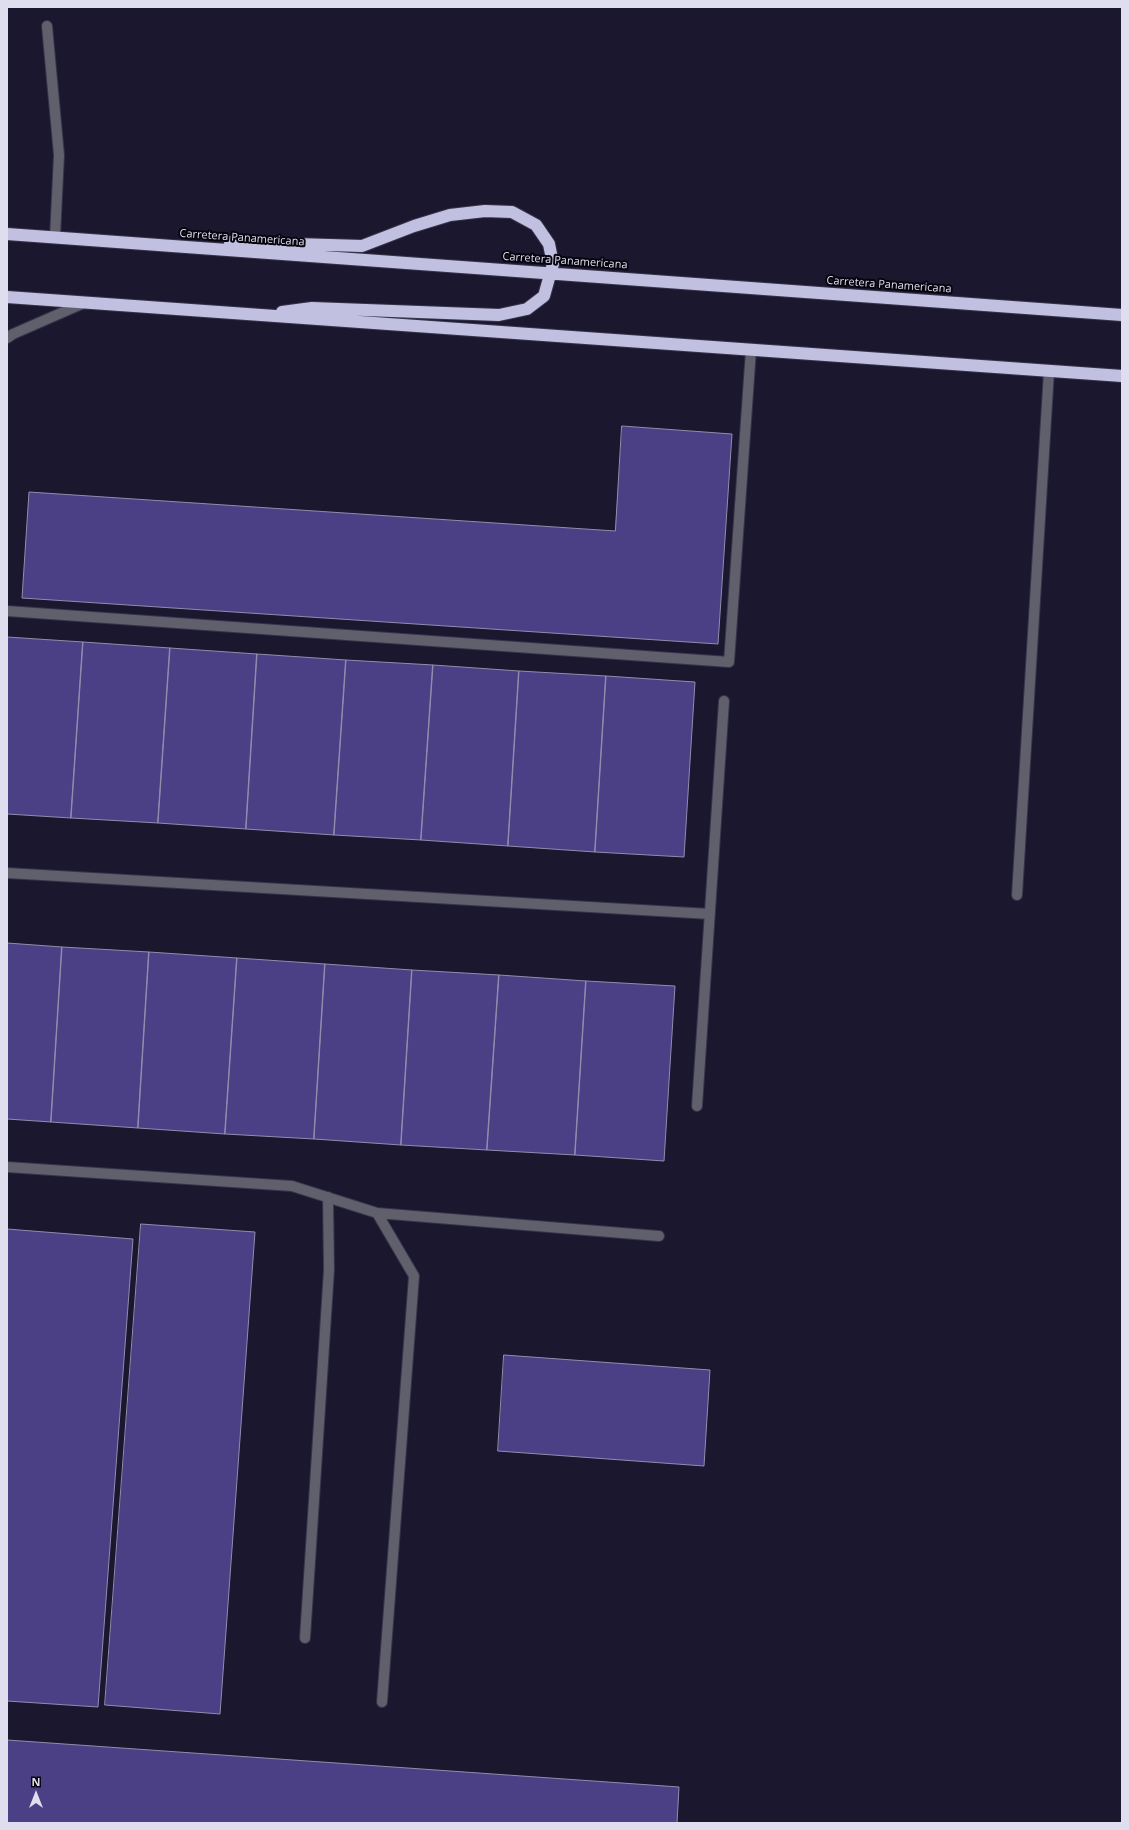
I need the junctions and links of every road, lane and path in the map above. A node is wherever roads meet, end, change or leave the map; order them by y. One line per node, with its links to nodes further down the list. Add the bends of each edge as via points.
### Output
1 (48, 26): 3 (lane, via 59,155)
2 (7, 234): 3 (highway, Carretera Panamericana)
3 (55, 237): 4 (highway, Carretera Panamericana)
4 (142, 244): 5 (highway, Carretera Panamericana); 5 (highway, via 196,241 362,246 450,215 485,211 512,212 536,225 549,244)
5 (552, 273): 8 (highway, via 544,296 527,310 500,315 312,308); 9 (highway, Carretera Panamericana)
6 (7, 297): 7 (highway)
7 (84, 303): 8 (highway); 10 (lane)
8 (259, 315): 11 (highway)
9 (1122, 315)
10 (7, 338)
11 (751, 350): 12 (highway); 14 (lane, via 729,662)
12 (1049, 371): 13 (highway); 17 (lane)
13 (1122, 376)
14 (7, 611)
15 (724, 701): 18 (lane)
16 (7, 873): 18 (lane)
17 (1017, 895)
18 (710, 914): 19 (lane)
19 (697, 1106)
20 (7, 1167): 21 (lane, via 292,1186)
21 (328, 1197): 22 (lane); 24 (lane, via 329,1270)
22 (377, 1213): 23 (lane); 25 (lane, via 414,1276)
23 (659, 1236)
24 (305, 1638)
25 (382, 1702)

